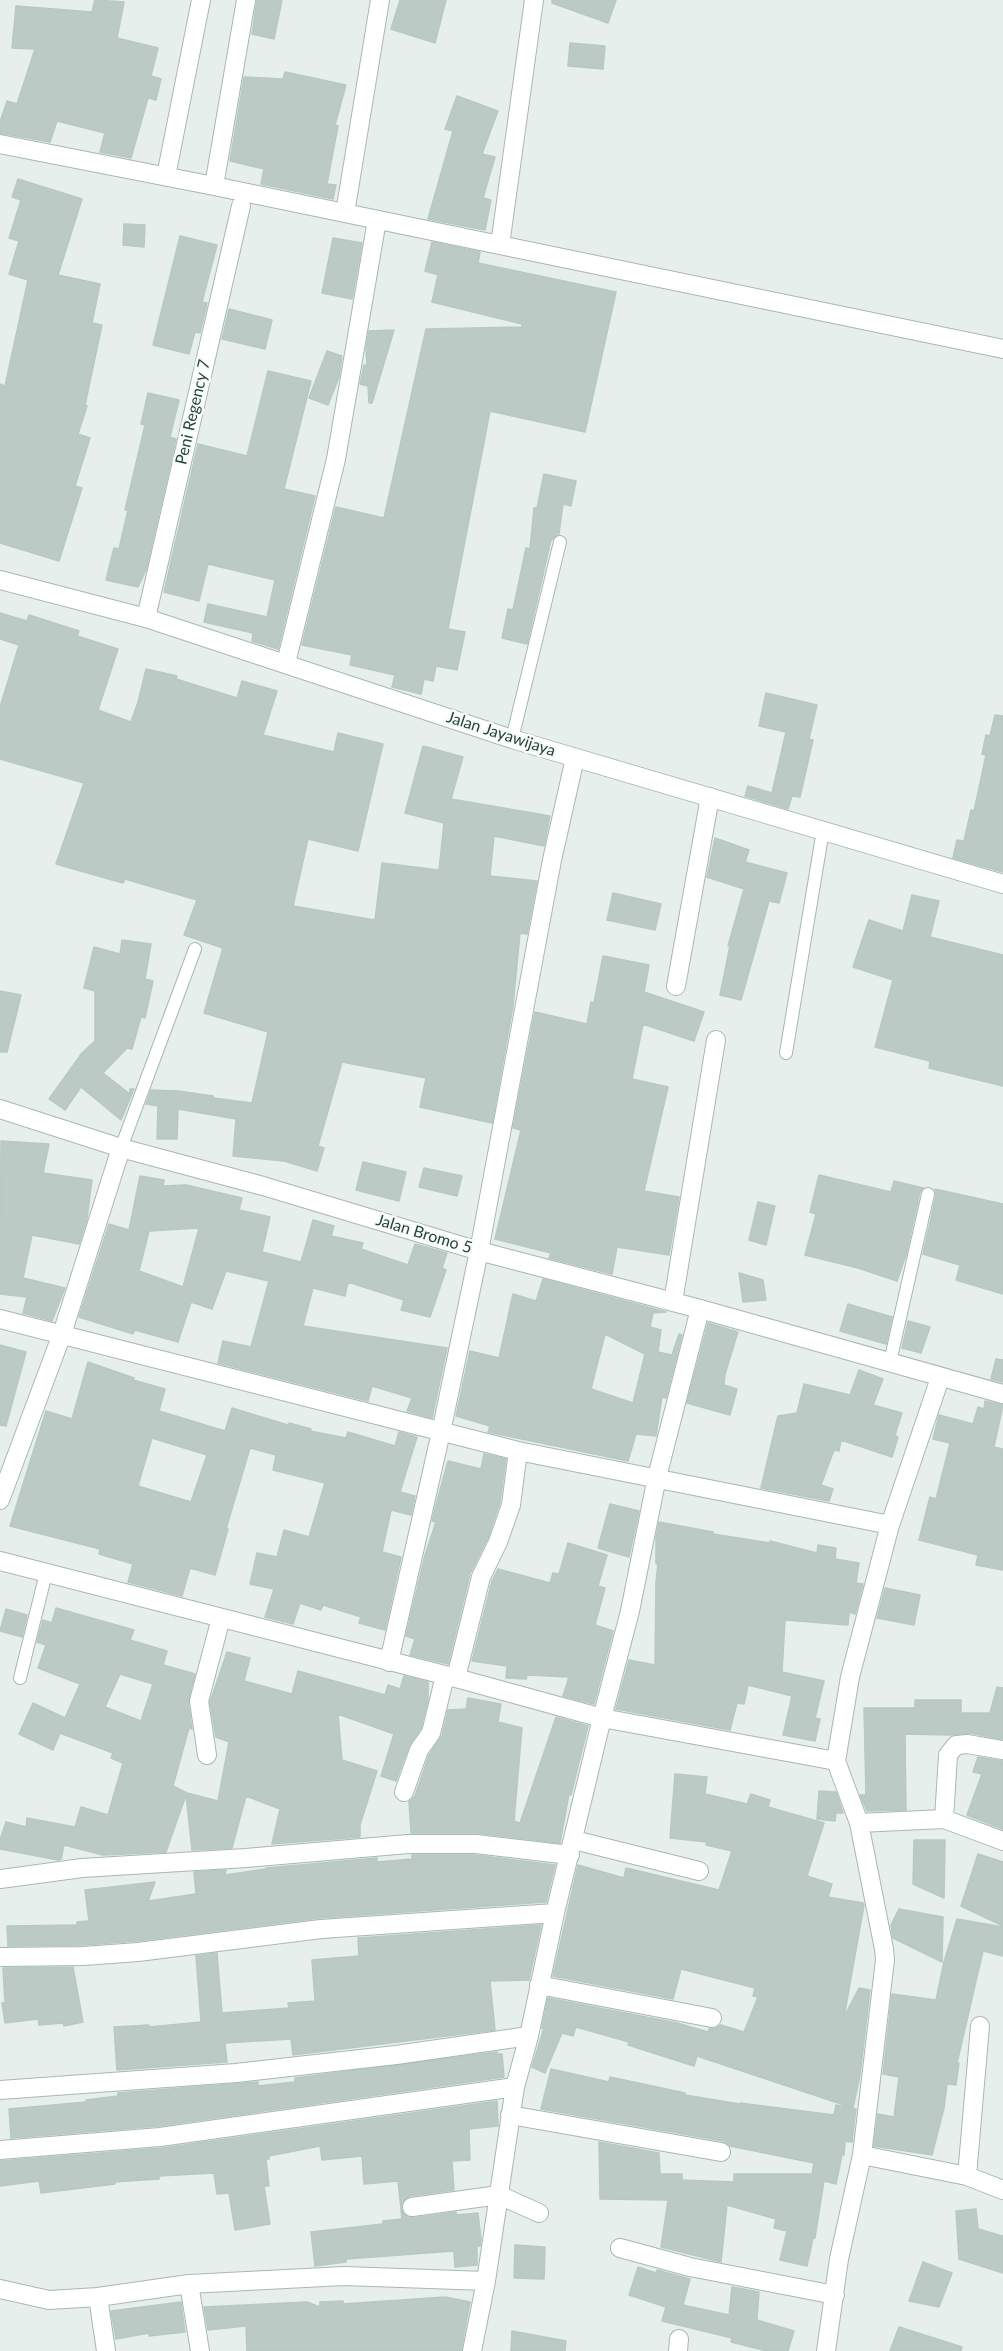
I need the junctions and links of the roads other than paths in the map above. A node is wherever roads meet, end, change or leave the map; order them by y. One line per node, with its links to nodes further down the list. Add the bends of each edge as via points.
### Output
1 (201, 0): 6 (street)
2 (246, 0): 7 (street)
3 (380, 0): 9 (street)
4 (534, 0): 11 (street)
5 (0, 144): 6 (street)
6 (166, 176): 7 (street)
7 (214, 186): 9 (street)
8 (241, 206): 15 (street, Peni Regency 7)
9 (345, 213): 10 (street)
10 (377, 220): 11 (street); 16 (street, via 336,459)
11 (500, 245): 12 (street)
12 (1003, 349)
13 (560, 542): 17 (lane)
14 (0, 580): 15 (street, Jalan Jayawijaya)
15 (146, 618): 16 (street, Jalan Jayawijaya)
16 (286, 663): 17 (street, Jalan Jayawijaya)
17 (512, 739): 18 (street, Jalan Jayawijaya)
18 (575, 758): 19 (street, Jalan Jayawijaya); 29 (street, via 552,860)
19 (710, 797): 20 (street, Jalan Jayawijaya); 23 (street)
20 (823, 830): 21 (street, Jalan Jayawijaya); 25 (lane)
21 (1003, 884)
22 (195, 949): 27 (lane)
23 (676, 986)
24 (716, 1040): 30 (street)
25 (786, 1053)
26 (0, 1109): 27 (street, Jalan Bromo 5)
27 (121, 1148): 29 (street, Jalan Bromo 5); 33 (street)
28 (928, 1194): 34 (lane)
29 (479, 1251): 30 (street); 37 (street, Jalan Bromo 5)
30 (673, 1302): 31 (street)
31 (700, 1309): 34 (street); 39 (street)
32 (0, 1319): 33 (street)
33 (62, 1334): 37 (street); 40 (street)
34 (890, 1362): 35 (street)
35 (940, 1378): 36 (street); 41 (street)
36 (1003, 1394)
37 (441, 1432): 38 (street); 45 (street, Jalan Bromo 5)
38 (518, 1451): 39 (street); 46 (street, via 510,1505 481,1577)
39 (657, 1477): 41 (street); 48 (street, via 630,1611)
40 (0, 1500)
41 (890, 1525): 51 (street, via 850,1677)
42 (0, 1561): 43 (street)
43 (46, 1573): 44 (street); 47 (lane)
44 (221, 1618): 45 (street); 50 (street, via 199,1701)
45 (389, 1662): 46 (street)
46 (450, 1677): 48 (street); 52 (street, via 431,1733 419,1750)
47 (20, 1678)
48 (602, 1718): 51 (street); 56 (street)
49 (1003, 1750): 53 (street, via 956,1745 948,1755)
50 (207, 1755)
51 (836, 1761): 54 (street)
52 (404, 1792)
53 (944, 1819): 54 (street); 55 (street)
54 (859, 1823): 70 (street, via 885,1960)
55 (1003, 1841)
56 (572, 1848): 57 (street); 58 (street, via 408,1844 82,1868); 59 (street)
57 (699, 1871)
58 (0, 1879)
59 (555, 1913): 60 (street, via 321,1929 138,1952); 61 (street)
60 (0, 1957)
61 (539, 1985): 62 (street); 64 (street)
62 (712, 2018)
63 (980, 2026): 71 (street)
64 (529, 2036): 65 (street); 66 (street, via 237,2073)
65 (515, 2086): 67 (street); 68 (street, via 160,2137)
66 (0, 2090)
67 (510, 2115): 69 (street); 73 (street)
68 (0, 2150)
69 (721, 2152)
70 (862, 2155): 71 (street); 80 (street)
71 (967, 2176): 72 (street)
72 (1003, 2190)
73 (498, 2195): 74 (street); 75 (street); 77 (street)
74 (412, 2207)
75 (539, 2213)
76 (620, 2248): 80 (street, via 690,2267)
77 (486, 2281): 78 (street, via 344,2276); 84 (street)
78 (189, 2284): 81 (street); 83 (street)
79 (0, 2289): 81 (street, via 49,2300)
80 (835, 2295): 85 (street)
81 (98, 2297): 82 (street)
82 (106, 2351)
83 (200, 2351)
84 (472, 2351)
85 (826, 2351)

